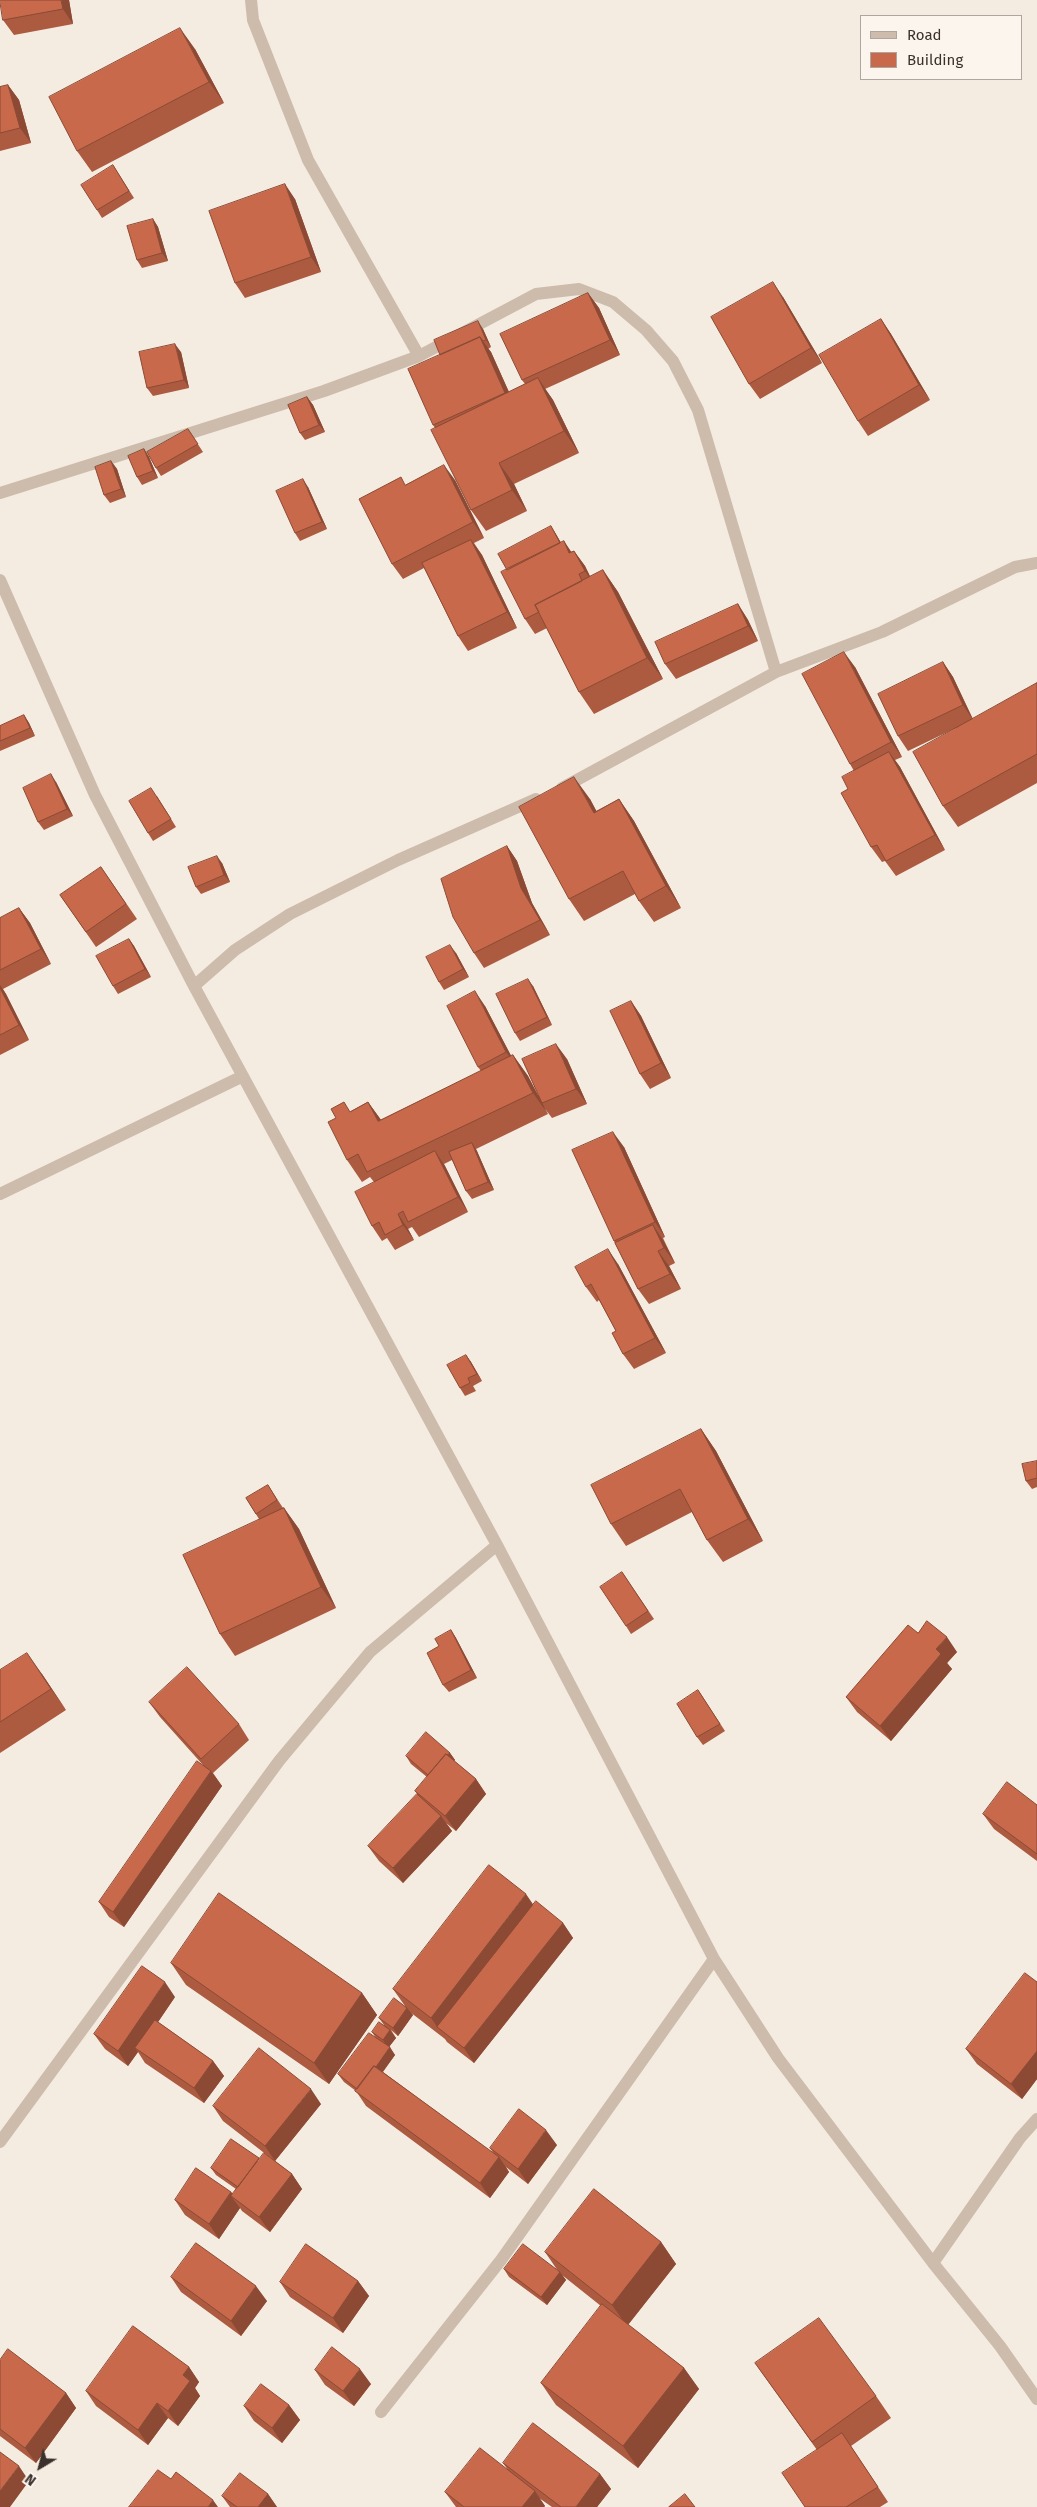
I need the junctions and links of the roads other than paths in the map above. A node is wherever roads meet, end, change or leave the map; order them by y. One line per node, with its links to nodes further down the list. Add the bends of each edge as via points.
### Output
1 (251, 0): 2 (street, via 252,20 308,160)
2 (419, 356): 3 (street, via 315,394); 6 (street, via 536,294 579,289 613,302 646,330 673,360 698,410)
3 (0, 493)
4 (1037, 563): 6 (street, via 1014,567 882,632)
5 (0, 580): 7 (street, via 94,795)
6 (776, 672): 7 (street, via 549,794 398,860 290,914 235,950)
7 (194, 986): 8 (street)
8 (242, 1076): 9 (street); 10 (street)
9 (0, 1194)
10 (497, 1546): 11 (street); 13 (street, via 370,1652 279,1761)
11 (714, 1959): 14 (street, via 778,2058); 16 (street, via 501,2260)
12 (1037, 2119): 14 (street, via 1020,2138)
13 (0, 2142)
14 (934, 2263): 15 (street, via 1000,2346)
15 (1037, 2399)
16 (381, 2412)

